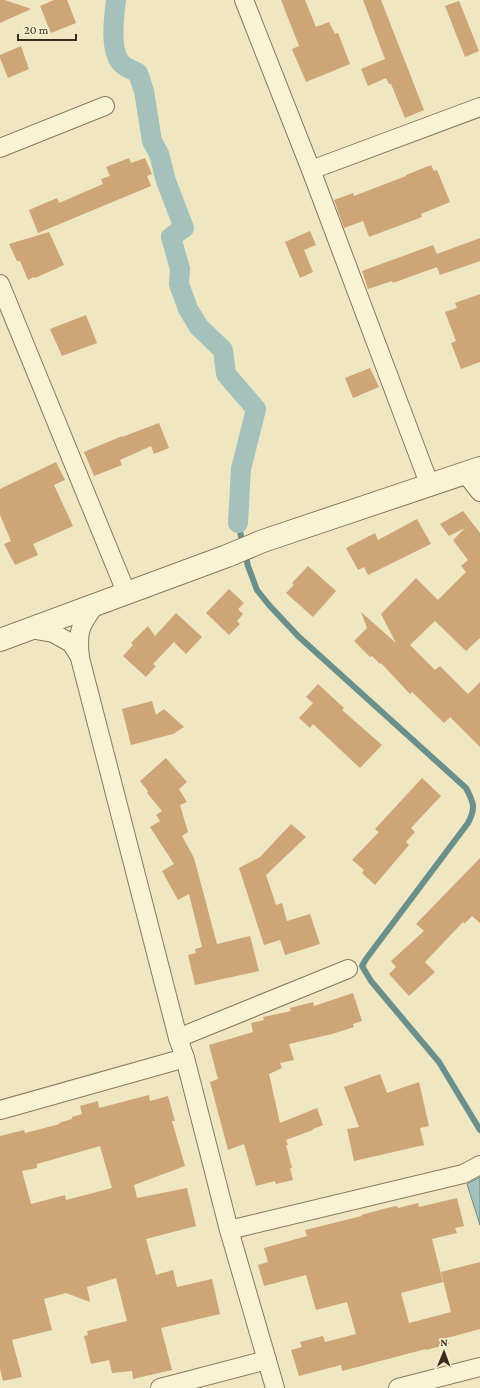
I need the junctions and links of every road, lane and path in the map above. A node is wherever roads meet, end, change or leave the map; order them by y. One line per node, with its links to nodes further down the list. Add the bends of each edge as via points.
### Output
1 (244, 0): 5 (street)
2 (105, 106): 4 (street)
3 (480, 107): 5 (street)
4 (0, 148)
5 (310, 170): 8 (street)
6 (0, 284): 10 (street)
7 (473, 471): 8 (street); 9 (street)
8 (430, 486): 10 (street, via 263,541)
9 (480, 492)
10 (126, 592): 11 (street)
11 (96, 604): 12 (street); 14 (street, via 83,621 78,641)
12 (30, 629): 13 (street); 14 (street, via 53,633 71,643)
13 (0, 640)
14 (80, 658): 16 (street)
15 (348, 969): 16 (street)
16 (178, 1038): 17 (street)
17 (185, 1058): 18 (street); 20 (street)
18 (0, 1110)
19 (480, 1165): 20 (street, via 463,1174)
20 (229, 1230): 21 (street)
21 (267, 1360): 23 (street); 24 (street)
22 (480, 1367): 25 (street)
23 (160, 1388)
24 (275, 1388)
25 (398, 1388)

